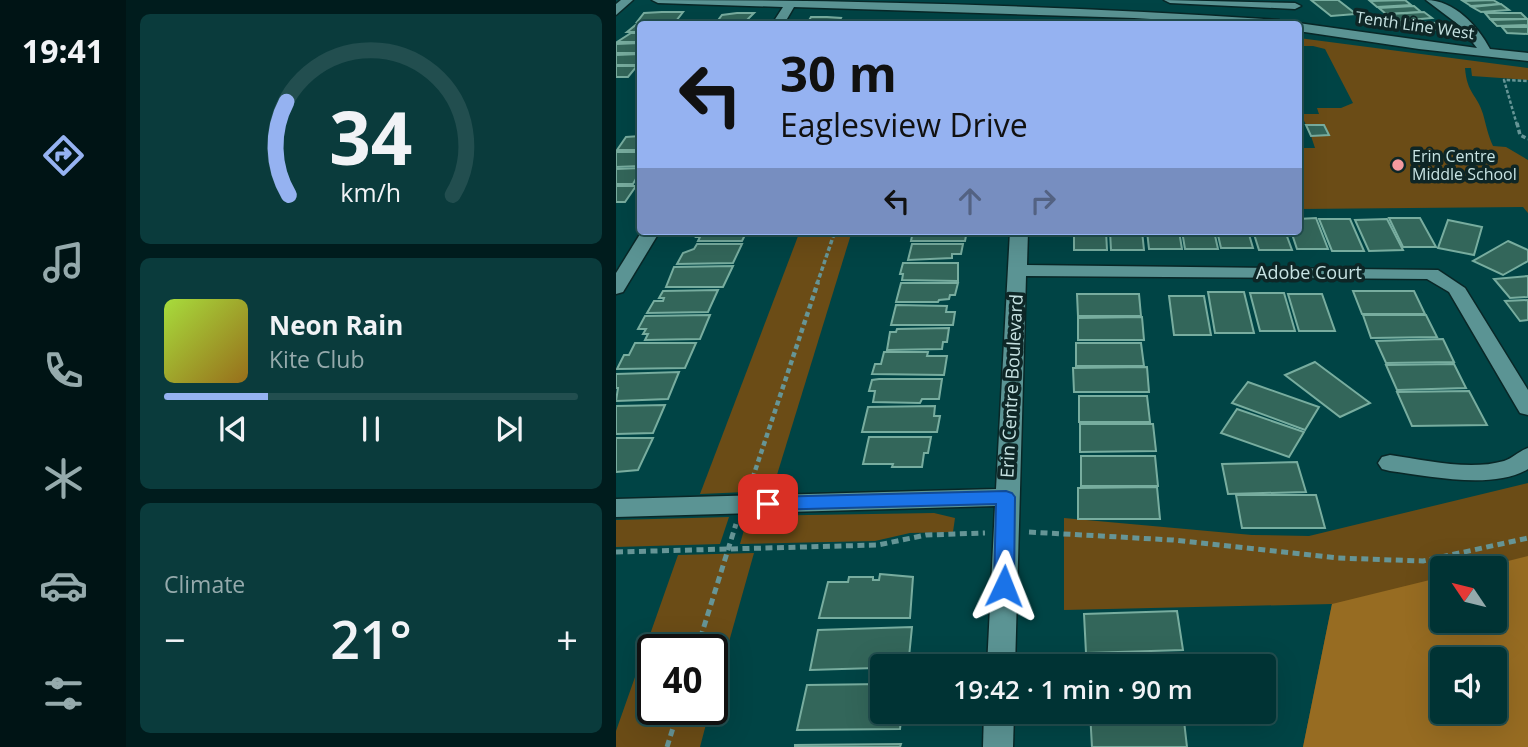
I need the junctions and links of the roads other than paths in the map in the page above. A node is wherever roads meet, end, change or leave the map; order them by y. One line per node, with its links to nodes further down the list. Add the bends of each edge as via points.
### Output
1 (627, 0): 8 (street)
2 (658, 0): 5 (street)
3 (1170, 0): 6 (street)
4 (1432, 0): 13 (street, via 1466,22)
5 (791, 3): 7 (street); 9 (street)
6 (1292, 3): 11 (street)
7 (1036, 5): 10 (street)
8 (616, 11)
9 (780, 21)
10 (1243, 21)
11 (1299, 21)
12 (1302, 27): 13 (street, Tenth Line West)
13 (1486, 53): 14 (street, Tenth Line West)
14 (1528, 57)
15 (649, 235): 18 (street)
16 (1019, 235): 17 (street, Erin Centre Boulevard)
17 (1017, 270): 19 (street, Adobe Court, via 1431,274 1456,288); 22 (street, Erin Centre Boulevard)
18 (616, 288)
19 (1528, 408)
20 (1528, 456): 21 (street, via 1516,466 1485,470)
21 (1390, 463)
22 (1006, 497): 23 (street); 24 (street, Erin Centre Boulevard)
23 (616, 508)
24 (1001, 654)
25 (999, 724): 26 (street)
26 (998, 747)

